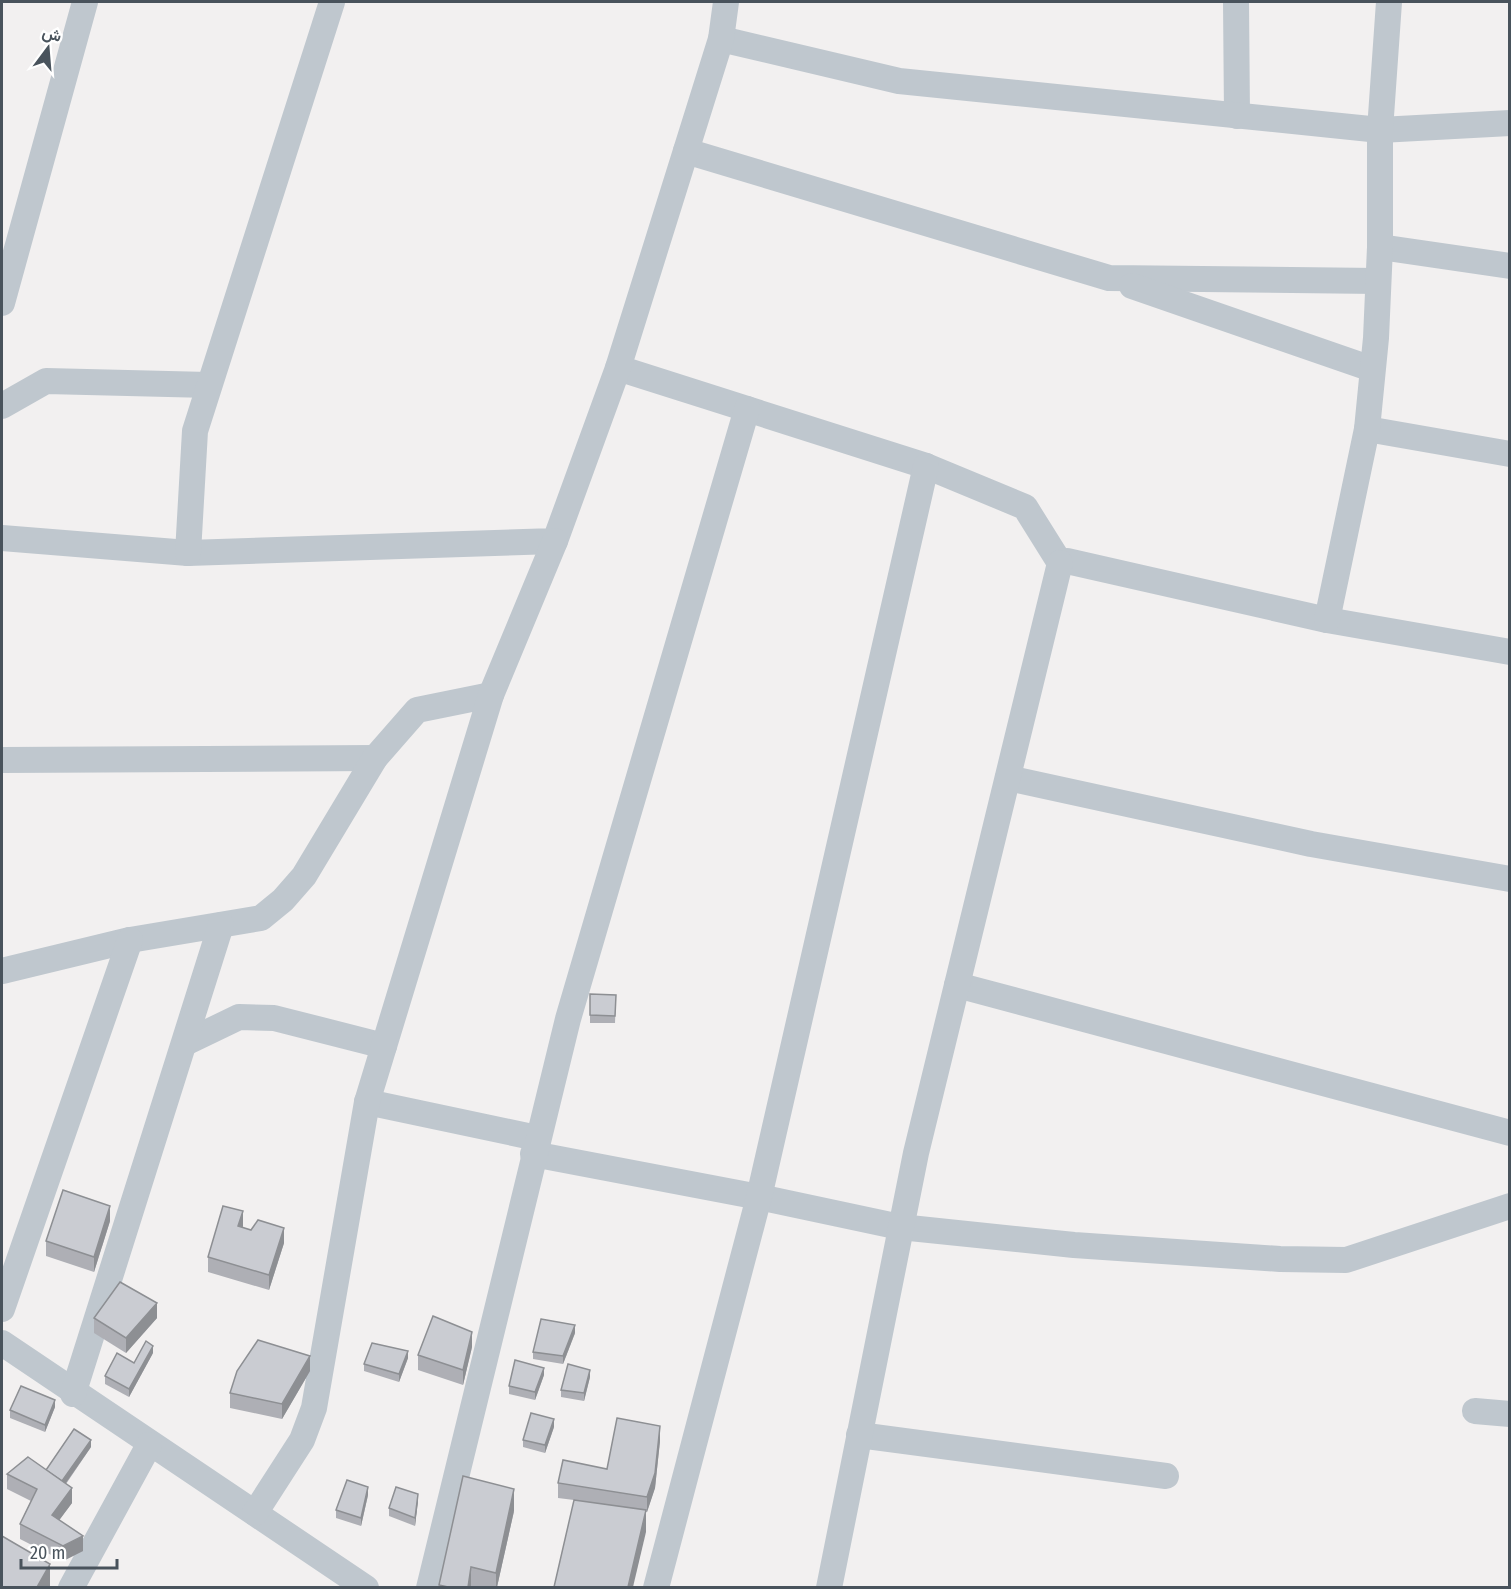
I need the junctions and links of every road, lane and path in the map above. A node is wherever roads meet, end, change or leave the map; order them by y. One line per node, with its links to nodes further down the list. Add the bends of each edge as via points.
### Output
1 (85, 2): 15 (street)
2 (332, 2): 18 (street)
3 (726, 2): 6 (street)
4 (1236, 2): 7 (street)
5 (1389, 2): 9 (street)
6 (722, 39): 7 (street, via 899,81); 10 (street)
7 (1237, 116): 9 (street)
8 (1509, 123): 9 (street)
9 (1380, 130): 11 (street)
10 (686, 151): 13 (street); 16 (street)
11 (1380, 247): 12 (street); 14 (street)
12 (1509, 266)
13 (1109, 278): 14 (street); 17 (street)
14 (1378, 281): 17 (street)
15 (2, 303)
16 (618, 368): 20 (street); 25 (street)
17 (1372, 369): 21 (street)
18 (209, 385): 19 (street, via 46,381); 26 (street, via 195,431)
19 (2, 406)
20 (747, 409): 23 (street); 43 (street, via 568,1019)
21 (1367, 429): 22 (street); 28 (street)
22 (1509, 454)
23 (926, 466): 27 (street, via 1025,507); 44 (street)
24 (2, 538): 26 (street)
25 (555, 541): 26 (street); 30 (street)
26 (188, 553)
27 (1060, 562): 28 (street); 33 (street)
28 (1327, 620): 29 (street)
29 (1509, 652)
30 (491, 695): 31 (street, via 417,710); 40 (street)
31 (375, 758): 32 (street); 35 (street, via 303,876 283,900 261,918)
32 (2, 760)
33 (1008, 778): 34 (street, via 1311,844); 38 (street)
34 (1509, 879)
35 (221, 924): 36 (street); 39 (street)
36 (130, 940): 37 (street); 47 (street)
37 (2, 971)
38 (957, 985): 42 (street); 46 (street)
39 (185, 1043): 40 (street, via 239,1017 251,1017 274,1018); 49 (street)
40 (384, 1046): 41 (street)
41 (367, 1102): 43 (street); 55 (street, via 314,1408 302,1440)
42 (1509, 1133)
43 (535, 1146): 44 (street); 58 (street)
44 (759, 1197): 46 (street); 59 (street)
45 (1509, 1206): 46 (street, via 1346,1260 1186,1254)
46 (900, 1227): 52 (street)
47 (2, 1309)
48 (2, 1343): 49 (street)
49 (73, 1394): 53 (street)
50 (1475, 1411): 51 (street)
51 (1509, 1414)
52 (859, 1435): 54 (street); 60 (street)
53 (149, 1444): 55 (street); 56 (street)
54 (1166, 1476)
55 (255, 1512): 57 (street)
56 (71, 1587)
57 (366, 1587)
58 (429, 1587)
59 (656, 1587)
60 (829, 1587)

